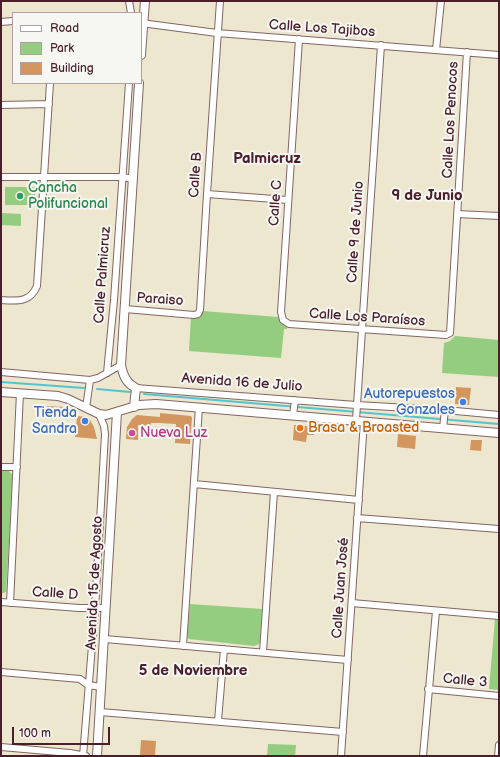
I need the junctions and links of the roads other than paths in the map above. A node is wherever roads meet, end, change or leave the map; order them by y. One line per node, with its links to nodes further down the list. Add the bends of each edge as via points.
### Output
1 (129, 1): 5 (street)
2 (145, 1): 8 (street)
3 (220, 1): 9 (street, Calle B)
4 (441, 1): 12 (street)
5 (131, 12)
6 (12, 21): 7 (street)
7 (1, 22)
8 (142, 24): 9 (street, Calle Los Tajibos)
9 (217, 33): 10 (street, Calle Los Tajibos); 24 (street, Calle B)
10 (299, 39): 11 (street, Calle Los Tajibos); 25 (street, Calle C)
11 (381, 45): 12 (street, Calle Los Tajibos); 32 (street, Calle 9 de Junio)
12 (436, 50): 13 (street, Calle Los Tajibos)
13 (466, 52): 14 (street, Calle Los Tajibos); 26 (street, Calle Los Penocos)
14 (499, 55)
15 (50, 84): 18 (street)
16 (129, 84): 22 (street, Calle Palmicruz)
17 (139, 84): 23 (street, Calle Palmicruz)
18 (49, 104): 19 (street); 21 (street)
19 (1, 105)
20 (1, 176): 21 (street)
21 (44, 176): 22 (street); 28 (street, via 37,286 28,298)
22 (123, 176): 23 (street); 36 (street, Calle Palmicruz)
23 (133, 179): 29 (street, Calle Palmicruz)
24 (207, 194): 25 (street); 30 (street, Calle B, via 200,310)
25 (288, 200): 31 (street, Calle C, via 281,312)
26 (457, 214): 27 (street); 33 (street, Calle Los Penocos)
27 (499, 216)
28 (1, 300)
29 (125, 309): 30 (street, Paraiso); 34 (street, Calle Palmicruz)
30 (194, 315)
31 (283, 320): 32 (street, Calle Los Paraísos, via 289,324)
32 (362, 329): 33 (street, Calle Los Paraísos, via 446,335); 44 (street, Calle 9 de Junio)
33 (450, 333)
34 (121, 365): 36 (street); 38 (street, via 126,380)
35 (1, 372): 37 (street)
36 (108, 373): 37 (street)
37 (90, 382): 45 (street)
38 (135, 391): 41 (street, Avenida 16 de Julio); 42 (street)
39 (1, 392): 40 (street)
40 (20, 393): 45 (street, via 58,396); 54 (street)
41 (295, 401): 44 (street, Avenida 16 de Julio); 47 (street)
42 (134, 407): 43 (street, Avenida 16 de Julio, via 156,404); 46 (street, Avenida 16 de Julio)
43 (199, 407): 47 (street, Avenida 16 de Julio); 55 (street)
44 (356, 407): 50 (street, Calle 9 de Junio); 51 (street, Avenida 16 de Julio)
45 (86, 408): 48 (street)
46 (117, 412): 48 (street, Avenida 16 de Julio); 63 (street, Avenida 15 de Agosto)
47 (294, 413): 50 (street, Avenida 16 de Julio)
48 (99, 414): 64 (street, Avenida 15 de Agosto, via 105,434)
49 (499, 415): 51 (street, Avenida 16 de Julio)
50 (359, 419): 51 (street, Avenida 16 de Julio); 57 (street, Calle Juan José)
51 (444, 419): 52 (street, Avenida 16 de Julio)
52 (499, 433)
53 (1, 466): 54 (street)
54 (17, 467): 61 (street)
55 (194, 484): 56 (street); 68 (street)
56 (274, 492): 57 (street); 70 (street)
57 (359, 500): 58 (street, Calle Juan José)
58 (357, 518): 59 (street); 62 (street, Calle Juan José)
59 (499, 529)
60 (1, 602): 61 (street, Calle D)
61 (10, 603): 64 (street, Calle D)
62 (352, 603): 65 (street); 71 (street, Calle Juan José)
63 (106, 608): 64 (street, Calle D); 67 (street, Avenida 15 de Agosto)
64 (94, 609): 73 (street, Avenida 15 de Agosto)
65 (436, 611): 66 (street); 75 (street)
66 (499, 616)
67 (104, 640): 68 (street); 74 (street, Avenida 15 de Agosto)
68 (182, 646): 69 (street)
69 (224, 649): 70 (street); 78 (street)
70 (263, 652): 71 (street)
71 (348, 660): 79 (street, Calle Juan José)
72 (1, 672): 73 (street, via 80,679)
73 (88, 685): 74 (street); 82 (street, Avenida 15 de Agosto)
74 (102, 687): 77 (street, Avenida 15 de Agosto)
75 (428, 689): 76 (street, Calle 3); 85 (street)
76 (499, 696)
77 (100, 712): 78 (street); 83 (street, Avenida 15 de Agosto)
78 (218, 722): 79 (street)
79 (343, 732): 84 (street, Calle Juan José)
80 (499, 745): 86 (street)
81 (1, 747): 82 (street)
82 (84, 756)
83 (97, 756)
84 (341, 756)
85 (423, 756)
86 (498, 756)

